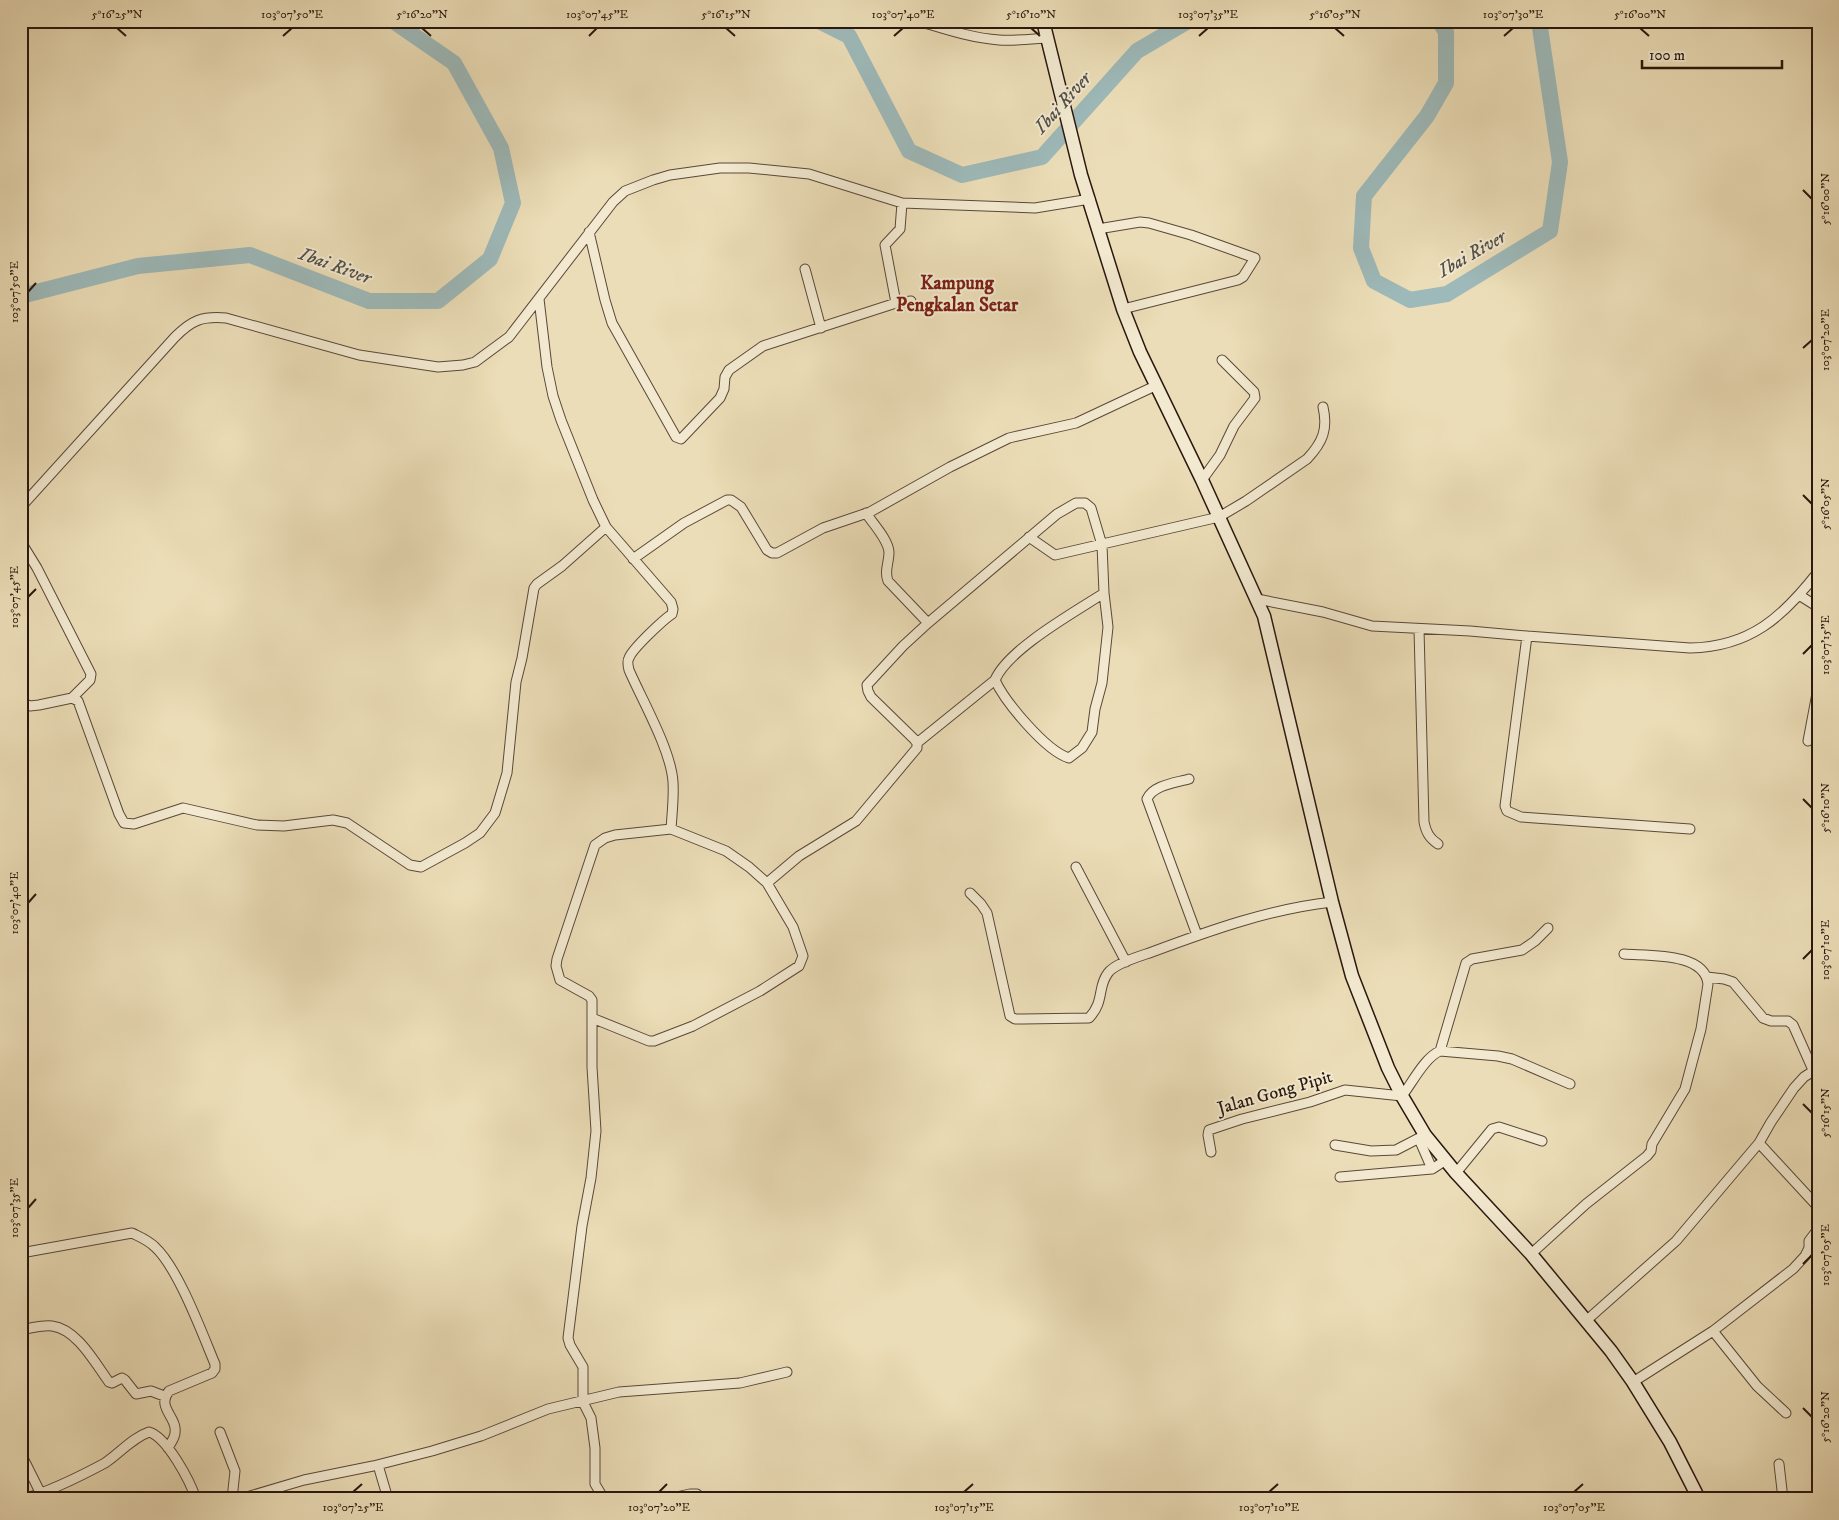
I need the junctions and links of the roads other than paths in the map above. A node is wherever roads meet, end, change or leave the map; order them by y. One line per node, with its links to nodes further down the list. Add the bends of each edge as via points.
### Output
1 (918, 21): 3 (street)
2 (1043, 21): 4 (main road)
3 (944, 25): 4 (street, via 985,38)
4 (1047, 38): 5 (main road, via 1081,175)
5 (1090, 198): 6 (street, via 1035,208); 7 (main road)
6 (902, 203): 8 (street, via 809,174 776,169 720,168 670,175 626,191); 12 (street, via 900,230 884,245)
7 (1098, 229): 13 (main road); 13 (street, via 1149,223 1255,258 1238,280)
8 (589, 232): 10 (street); 14 (street, via 612,323 676,437 683,438 716,403 724,389 726,374 733,366 763,346)
9 (805, 268): 14 (street)
10 (539, 298): 19 (street, via 509,337 486,356 463,366 438,367 358,355 226,318 197,320 175,337); 22 (street, via 546,367 553,396)
11 (911, 301): 12 (street)
12 (896, 303): 14 (street)
13 (1123, 310): 16 (main road)
14 (820, 328)
15 (1222, 360): 18 (street, via 1254,392 1255,398)
16 (1155, 386): 18 (main road); 20 (street, via 1076,423 1009,438)
17 (1323, 407): 21 (street, via 1326,427 1315,451 1246,501)
18 (1202, 480): 21 (main road)
19 (21, 507)
20 (866, 513): 26 (street, via 823,528 772,553 741,507 727,500 684,523); 32 (street, via 889,552 885,575 888,581)
21 (1218, 517): 25 (street); 30 (main road)
22 (606, 527): 26 (street); 37 (street, via 534,588 516,682 507,773 494,813 480,833 421,867 410,865 338,820 284,826 257,824 183,808 134,824 124,823 81,707 78,700)
23 (1029, 537): 25 (street, via 1055,555); 25 (street, via 1066,508 1085,503 1091,508); 32 (street)
24 (21, 542): 37 (street, via 92,674)
25 (1102, 545): 28 (street)
26 (633, 559): 42 (street, via 671,602 673,609 672,614 628,658 629,670 670,768 673,781)
27 (1818, 572): 29 (street)
28 (1104, 593): 35 (street, via 1030,641 998,672); 35 (street, via 1108,627 1106,660 1092,732 1082,748 1069,758 1060,755 1021,718)
29 (1799, 595): 31 (street); 34 (street, via 1770,623 1747,636 1709,648)
30 (1257, 599): 33 (street, via 1372,626); 48 (main road, via 1268,627)
31 (1818, 607)
32 (928, 623): 40 (street, via 867,685 871,697)
33 (1418, 629): 34 (street); 44 (street, via 1424,822 1426,832)
34 (1528, 636): 43 (street, via 1505,806 1507,811 1521,817)
35 (995, 680): 40 (street)
36 (1817, 692): 39 (street)
37 (72, 698): 38 (street, via 30,706)
38 (21, 702)
39 (1808, 741)
40 (917, 743): 46 (street, via 911,756 856,821 799,856)
41 (1189, 779): 50 (street, via 1158,788 1147,799)
42 (671, 829): 46 (street, via 726,851); 54 (street, via 604,838 590,857 556,966 560,980 592,1000)
43 (1690, 829)
44 (1438, 844)
45 (1076, 867): 52 (street)
46 (767, 883): 54 (street, via 793,927 803,956 799,966 760,991 693,1026 654,1041)
47 (970, 893): 52 (street, via 987,913 1010,1016 1014,1019 1089,1018 1099,1003 1108,972)
48 (1332, 902): 50 (street, via 1287,908); 58 (main road, via 1352,976)
49 (1548, 928): 55 (street, via 1522,950 1472,959 1466,963)
50 (1196, 935): 52 (street)
51 (1624, 954): 53 (street, via 1687,960 1701,968)
52 (1126, 962)
53 (1708, 977): 56 (street, via 1733,982 1763,1018 1788,1021 1793,1025); 71 (street, via 1701,1029 1685,1089 1651,1151)
54 (592, 1018): 78 (street, via 596,1131 568,1338 583,1367)
55 (1440, 1051): 57 (street, via 1512,1059); 58 (street, via 1427,1061)
56 (1815, 1069): 61 (street, via 1794,1088)
57 (1570, 1084)
58 (1402, 1096): 59 (main road); 63 (street, Jalan Gong Pipit, via 1345,1090 1242,1118 1209,1130)
59 (1422, 1137): 62 (street, via 1396,1150 1371,1151); 64 (main road); 65 (street)
60 (1542, 1141): 66 (street, via 1498,1127)
61 (1759, 1143): 68 (street); 72 (street, via 1676,1241)
62 (1334, 1145)
63 (1211, 1152)
64 (1446, 1160): 65 (street); 66 (main road)
65 (1432, 1170): 67 (street)
66 (1456, 1173): 71 (main road)
67 (1340, 1177)
68 (1818, 1207)
69 (1818, 1229): 74 (street, via 1800,1262)
70 (21, 1252): 77 (street, via 132,1233 156,1247 179,1282 216,1364 212,1373 168,1391)
71 (1531, 1254): 72 (main road)
72 (1588, 1320): 76 (main road)
73 (21, 1330): 77 (street, via 47,1326 62,1329 81,1344 109,1382 122,1378 136,1394 150,1391)
74 (1713, 1331): 76 (street); 79 (street, via 1757,1386)
75 (787, 1372): 78 (street, via 740,1383 619,1392)
76 (1633, 1382): 96 (main road, via 1670,1442)
77 (164, 1396): 81 (street, via 163,1402 175,1430)
78 (583, 1402): 84 (street, via 548,1409 481,1436); 93 (street, via 594,1431 595,1484)
79 (1786, 1413)
80 (220, 1432): 89 (street, via 234,1471)
81 (168, 1448): 86 (street, via 149,1432 105,1462); 88 (street)
82 (21, 1454): 86 (street)
83 (1778, 1464): 97 (street)
84 (378, 1465): 85 (street); 92 (street)
85 (277, 1488): 90 (street); 91 (street)
86 (44, 1496): 87 (street)
87 (23, 1499)
88 (196, 1499)
89 (232, 1499)
90 (240, 1499)
91 (277, 1499)
92 (388, 1499)
93 (604, 1499)
94 (667, 1499): 95 (street, via 697,1494)
95 (701, 1499)
96 (1699, 1499)
97 (1783, 1499)

